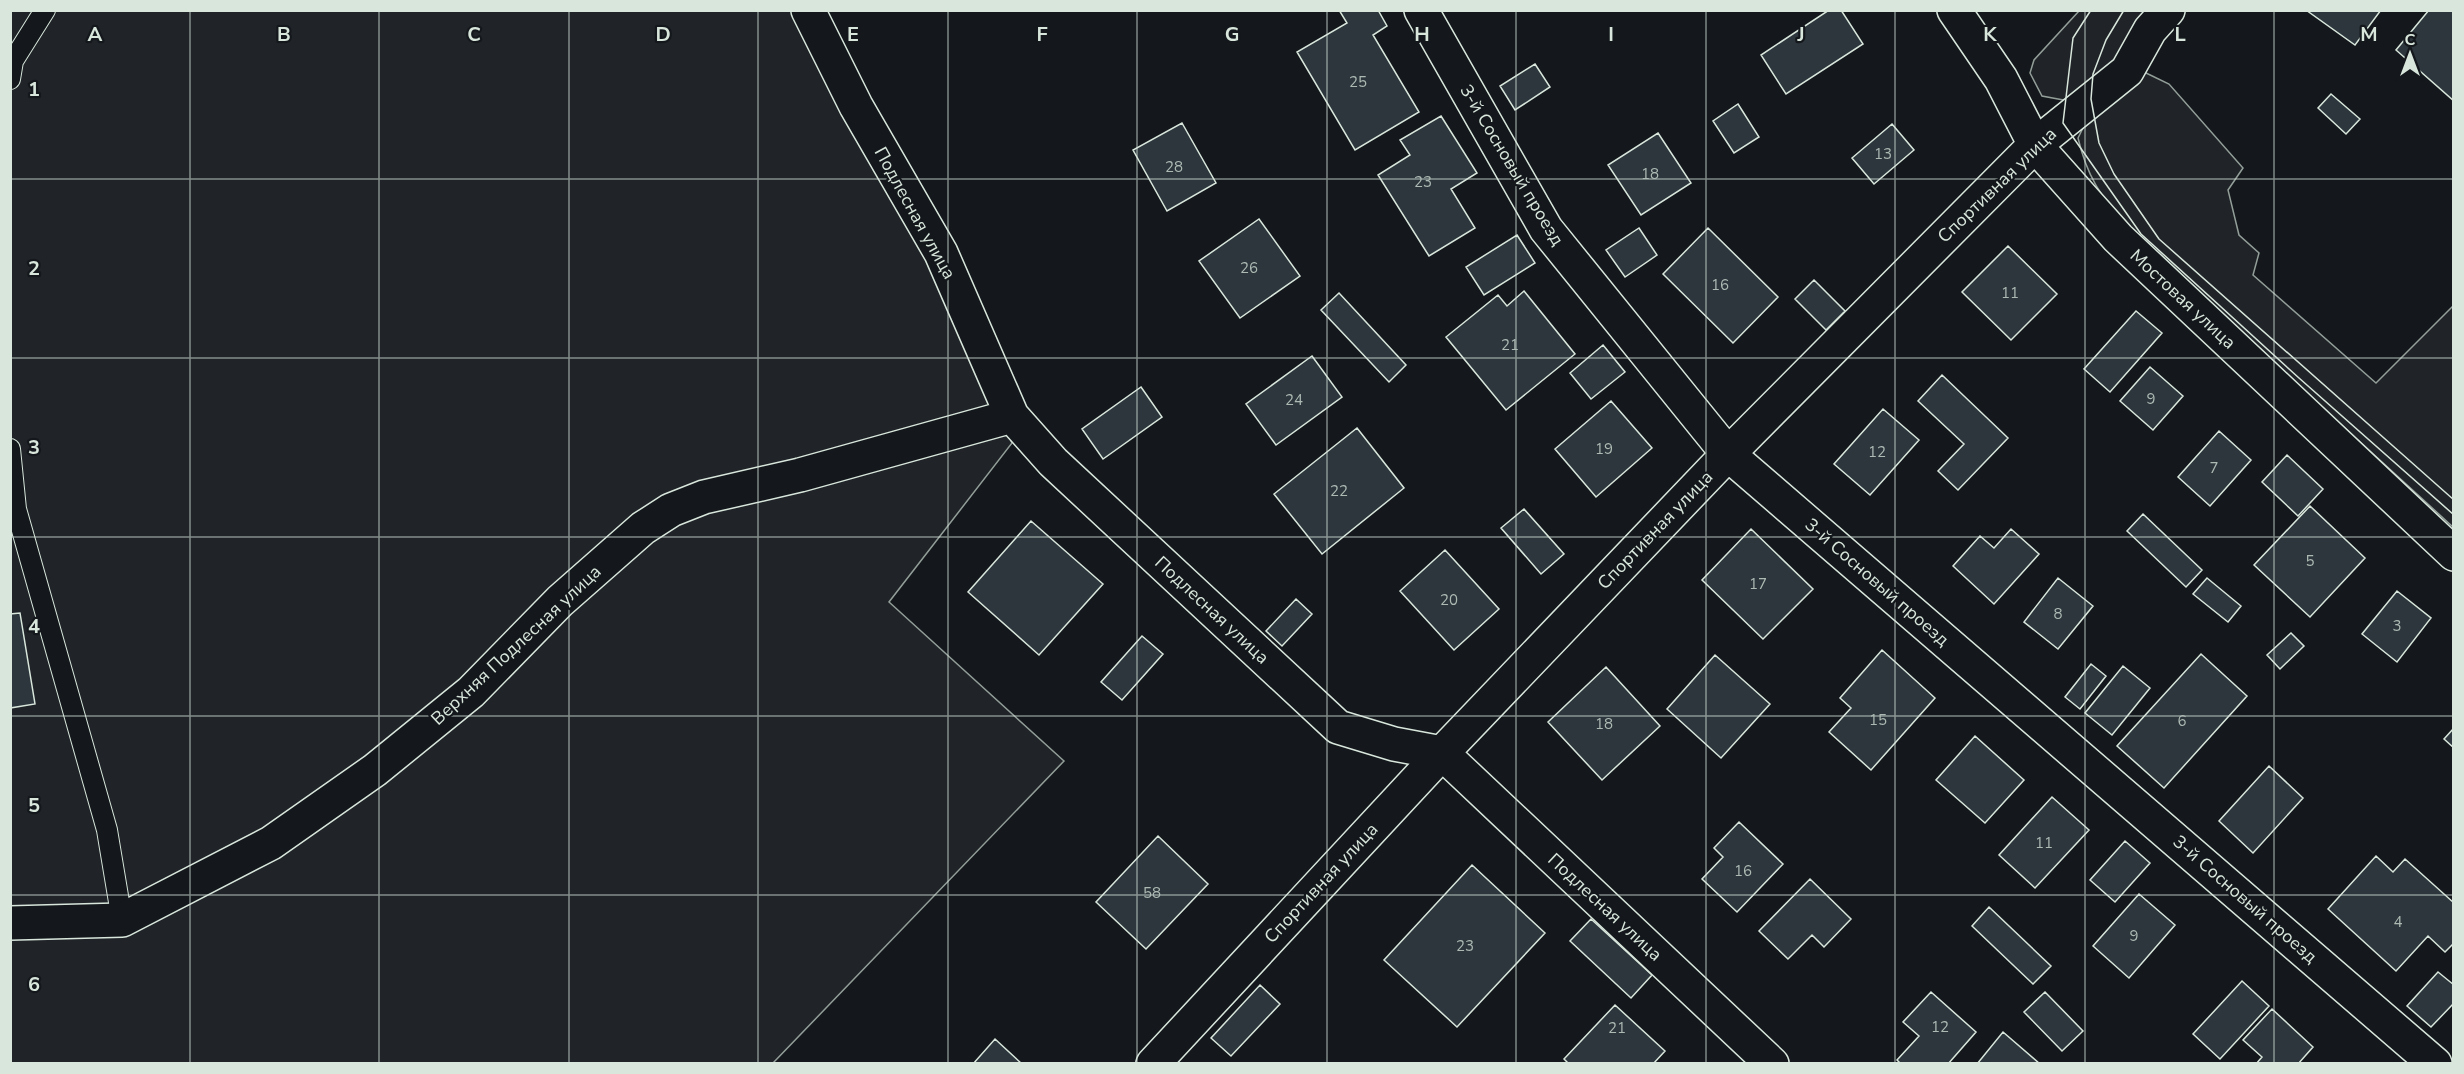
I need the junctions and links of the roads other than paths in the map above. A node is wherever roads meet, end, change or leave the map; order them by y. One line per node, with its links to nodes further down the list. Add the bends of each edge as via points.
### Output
1 (45, 10): 6 (lane, via 13,61)
2 (808, 10): 8 (street, Подлесная улица, via 856,106 941,253)
3 (1421, 10): 10 (street, 3-й Сосновый проезд, via 1546,229)
4 (1954, 10): 7 (street, Мостовая улица, via 2001,79)
5 (2168, 10): 7 (street, Спортивная улица, via 2150,30 2127,71)
6 (10, 79)
7 (2035, 145): 10 (street, Спортивная улица); 11 (street, Мостовая улица, via 2118,238)
8 (1012, 416): 12 (street, Подлесная улица, via 1053,462 1338,727); 13 (street, Верхняя Подлесная улица, via 704,496 671,510 643,528 560,602 471,692 375,770 271,843)
9 (10, 449): 13 (lane, via 16,509 108,830)
10 (1728, 454): 12 (street, Спортивная улица); 17 (street, 3-й Сосновый проезд)
11 (2454, 554)
12 (1442, 753): 15 (street, Спортивная улица); 16 (street, Подлесная улица)
13 (122, 920): 14 (street, Верхняя Подлесная улица)
14 (10, 923)
15 (1153, 1064)
16 (1772, 1064)
17 (2435, 1064)

